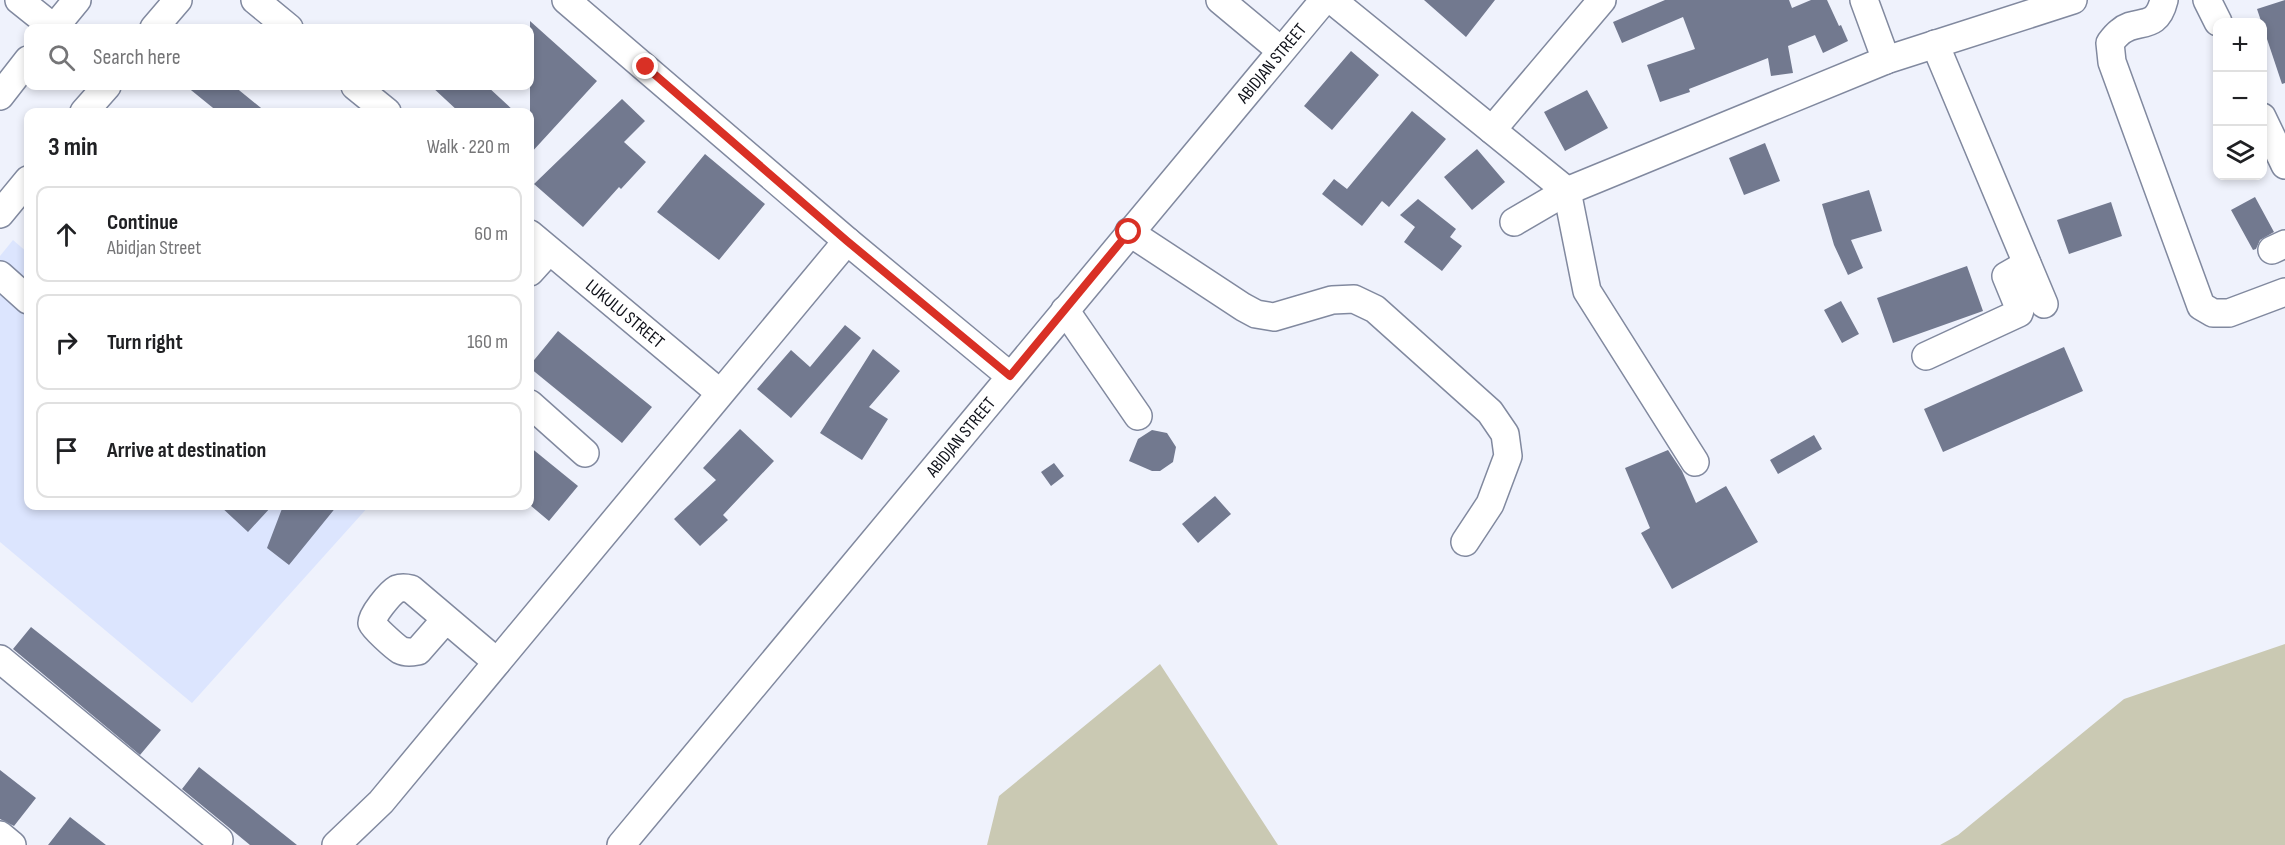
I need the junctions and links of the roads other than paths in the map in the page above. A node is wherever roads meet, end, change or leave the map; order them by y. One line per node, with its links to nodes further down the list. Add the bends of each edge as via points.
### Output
1 (19, 0): 15 (street)
2 (77, 0): 16 (street)
3 (178, 0): 17 (street)
4 (255, 0): 18 (street)
5 (566, 0): 36 (street)
6 (1220, 0): 20 (street)
7 (1324, 0): 20 (street, ABIDJAN STREET)
8 (1332, 0): 29 (street)
9 (1602, 0): 29 (street)
10 (1864, 0): 21 (street)
11 (2073, 0): 19 (street)
12 (2164, 0): 41 (street, via 2162,10 2152,21 2121,30 2110,43 2112,62 2201,306 2213,313 2229,313)
13 (2207, 0): 14 (street)
14 (2216, 18)
15 (49, 24)
16 (57, 24)
17 (157, 24)
18 (284, 24)
19 (1935, 44): 21 (street); 39 (street)
20 (1280, 50): 35 (street, ABIDJAN STREET)
21 (1886, 60): 32 (street)
22 (24, 65): 25 (street)
23 (103, 90): 26 (street)
24 (360, 90): 27 (street)
25 (0, 96)
26 (88, 108)
27 (382, 108)
28 (2266, 126): 30 (street)
29 (1492, 130): 32 (street)
30 (2285, 165)
31 (24, 185): 33 (street)
32 (1567, 191): 34 (street); 51 (street, via 1587,291)
33 (0, 214)
34 (1514, 222)
35 (1129, 232): 44 (street, ABIDJAN STREET); 52 (street, via 1256,314 1274,317 1332,300 1354,299 1375,309 1490,412 1505,434 1508,456 1490,504)
36 (847, 241): 46 (street); 47 (street)
37 (539, 243): 38 (street); 47 (street, LUKULU STREET)
38 (534, 259)
39 (2027, 264): 43 (street); 45 (street, via 2006,276 2019,313)
40 (0, 275): 42 (street)
41 (2285, 292)
42 (24, 296)
43 (2044, 304)
44 (1065, 310): 46 (street, ABIDJAN STREET); 49 (street)
45 (1926, 356)
46 (1010, 376): 60 (street, ABIDJAN STREET)
47 (720, 393): 55 (street)
48 (534, 408): 50 (street)
49 (1138, 416)
50 (585, 453)
51 (1695, 462)
52 (1465, 542)
53 (446, 619): 55 (street)
54 (0, 659): 57 (street)
55 (497, 663): 59 (street, via 381,802)
56 (0, 835): 58 (street)
57 (219, 840)
58 (12, 845)
59 (336, 845)
60 (621, 845)

